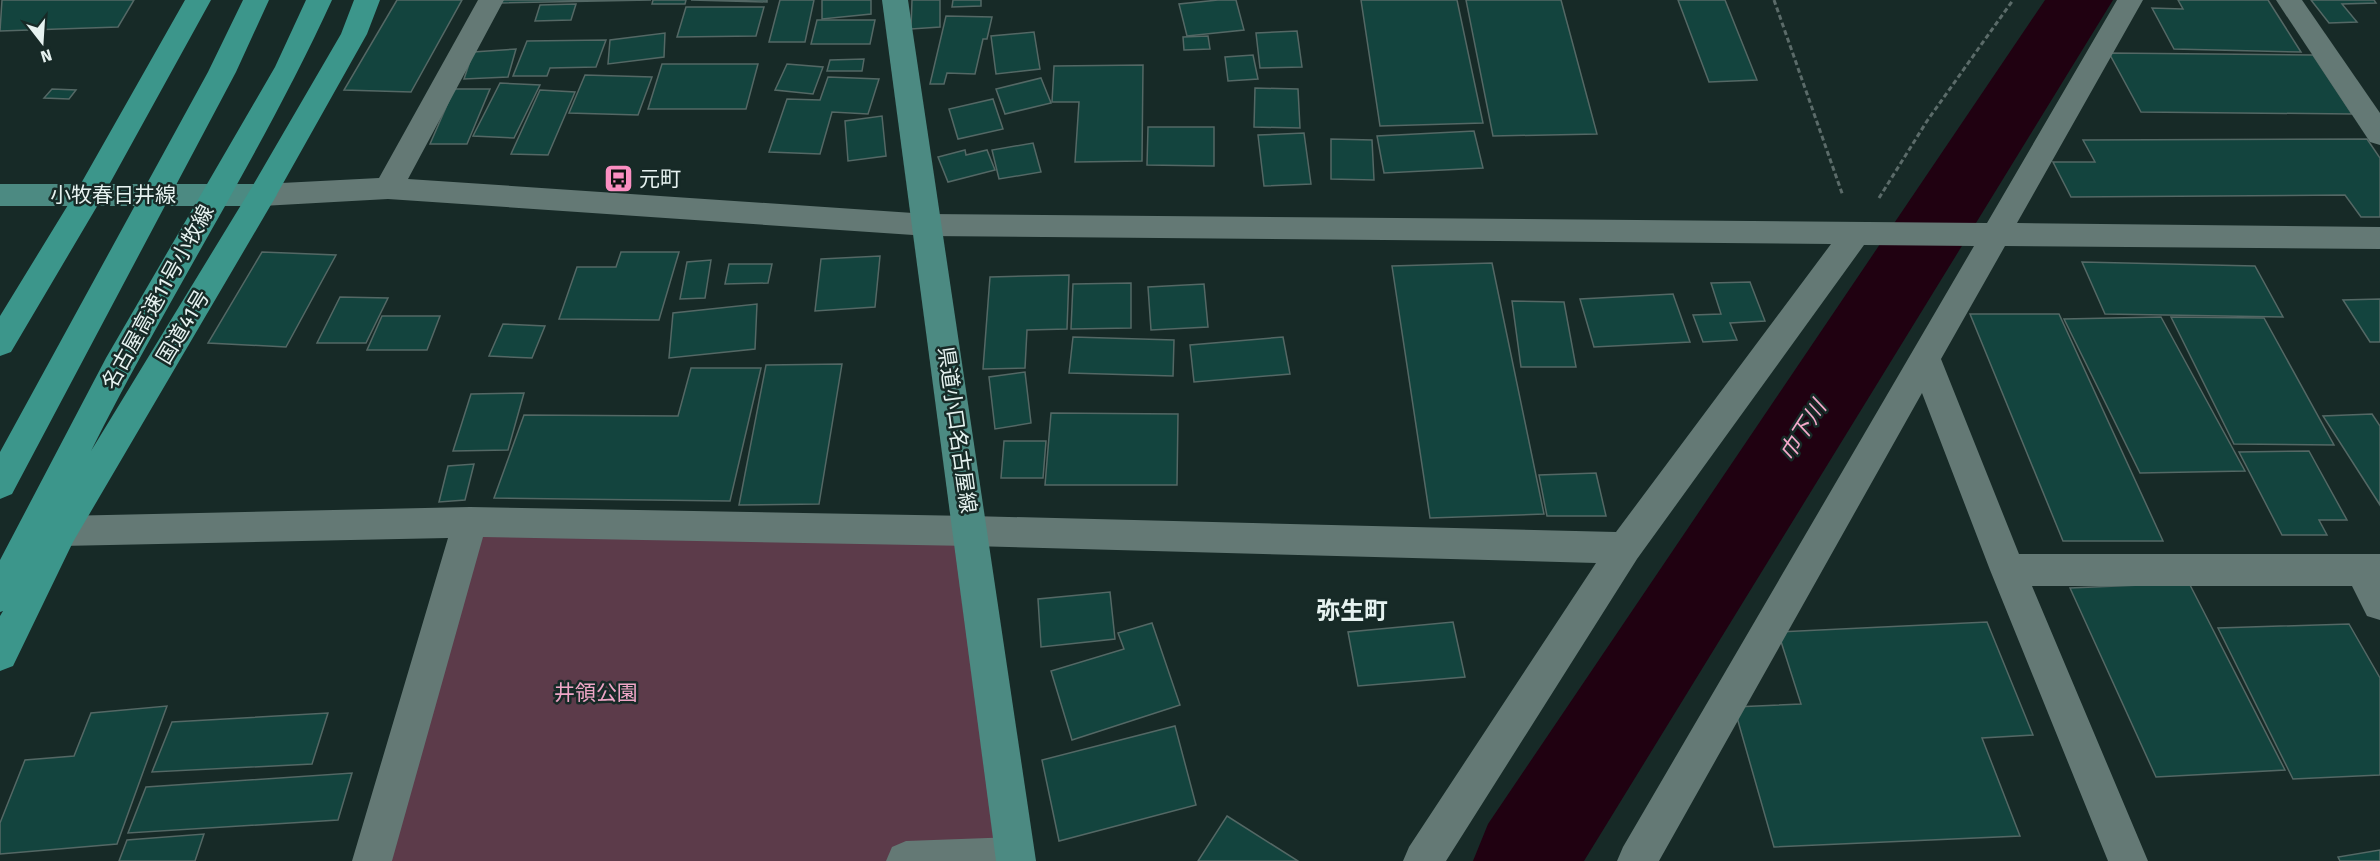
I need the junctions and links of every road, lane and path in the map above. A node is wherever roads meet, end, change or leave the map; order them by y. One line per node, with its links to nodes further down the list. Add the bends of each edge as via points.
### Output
1 (198, 0): 15 (highway)
2 (256, 0): 24 (highway, via 217,82)
3 (297, 0): 23 (highway, via 184,222)
4 (320, 0): 23 (highway, 名古屋高速11号小牧線, via 288,67)
5 (367, 0): 16 (highway, 国道41号, via 354,34)
6 (491, 0): 13 (street)
7 (895, 0): 17 (main road, 県道小口名古屋線)
8 (1774, 0): 18 (path)
9 (2013, 0): 18 (path, via 1927,121)
10 (2130, 0): 19 (street)
11 (2289, 0): 12 (street)
12 (2380, 135)
13 (388, 188): 16 (street); 17 (street)
14 (0, 195): 15 (main road, 小牧春日井線)
15 (89, 195): 16 (main road, 小牧春日井線); 21 (highway)
16 (262, 195): 26 (highway, 国道41号)
17 (928, 225): 18 (street); 27 (main road, 県道小口名古屋線)
18 (1856, 233): 19 (street); 28 (street)
19 (1997, 235): 20 (street); 22 (street)
20 (2380, 238)
21 (0, 343)
22 (1925, 358): 29 (street); 38 (street)
23 (117, 367): 31 (highway, 名古屋高速11号小牧線)
24 (0, 484)
25 (470, 522): 26 (street); 27 (street); 35 (street)
26 (61, 531): 33 (highway, 国道41号)
27 (971, 531): 28 (street); 34 (main road, 県道小口名古屋線)
28 (1625, 548): 37 (street)
29 (2008, 570): 30 (street); 39 (street)
30 (2371, 570): 32 (street)
31 (0, 596)
32 (2380, 603)
33 (0, 654)
34 (1015, 859): 36 (street)
35 (372, 861)
36 (906, 861)
37 (1423, 861)
38 (1637, 861)
39 (2128, 861)

